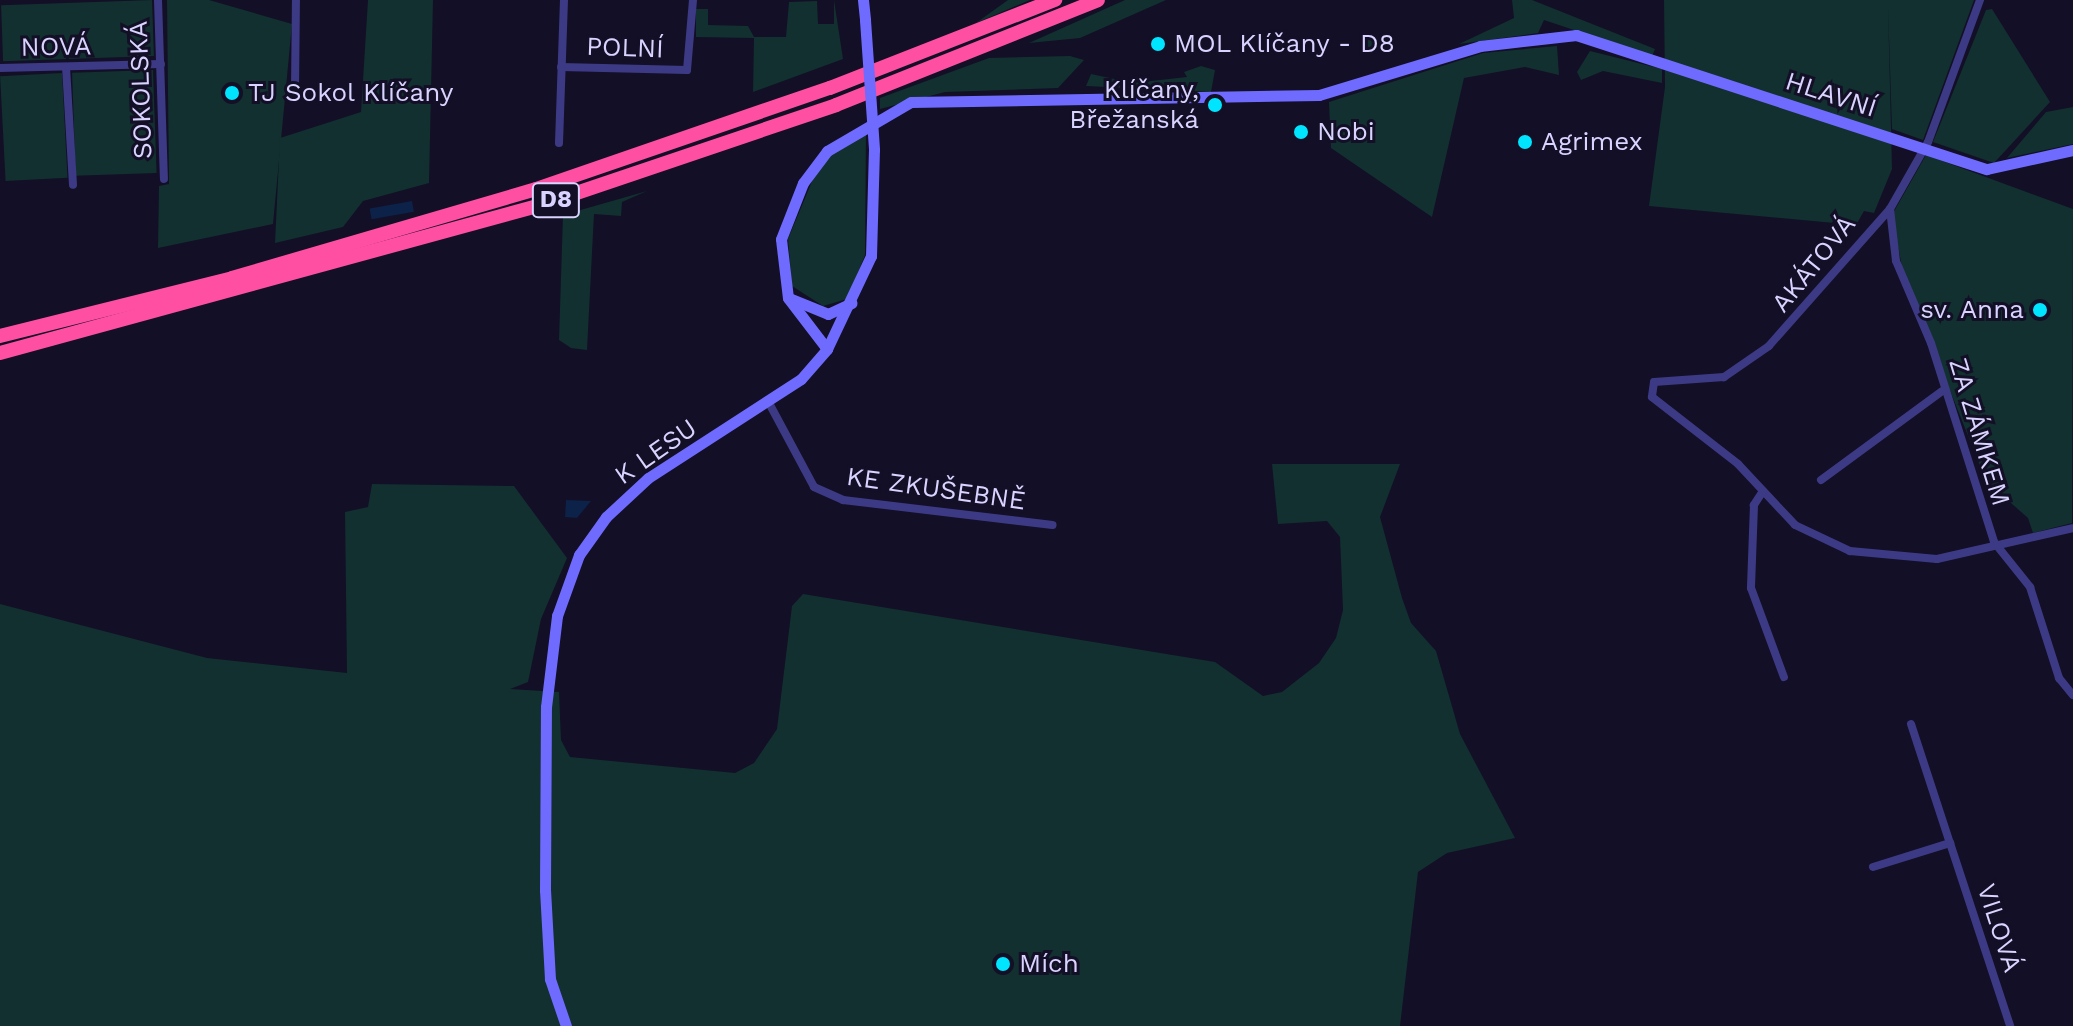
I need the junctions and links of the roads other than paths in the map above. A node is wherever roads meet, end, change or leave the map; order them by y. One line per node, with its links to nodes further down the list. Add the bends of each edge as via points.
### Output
1 (158, 0): 9 (street, SOKOLSKÁ)
2 (296, 0): 13 (street)
3 (564, 0): 11 (street)
4 (693, 0): 11 (street, POLNÍ, via 687,70)
5 (863, 0): 21 (street, K LESU, bridge, via 875,227)
6 (1055, 0): 22 (highway, D8, via 830,88 536,189 232,278)
7 (1098, 0): 24 (highway, D8, via 836,105 541,205)
8 (1980, 0): 15 (street)
9 (161, 64): 10 (street, NOVÁ); 17 (street, SOKOLSKÁ)
10 (66, 67): 12 (street, NOVÁ); 18 (street)
11 (561, 67): 14 (street)
12 (0, 68)
13 (295, 90)
14 (559, 143)
15 (1923, 149): 16 (street, HLAVNÍ, via 1998,171); 19 (street); 20 (street, HLAVNÍ, via 1576,35 1480,46 1319,95 965,96 911,102 827,151 803,183 781,239)
16 (2073, 150)
17 (164, 179)
18 (73, 185)
19 (1890, 209): 25 (street, ZA ZÁMKEM, via 1896,261 1931,343); 28 (street, AKÁTOVÁ, via 1769,346 1724,377 1650,386 1652,397)
20 (788, 298): 21 (street, via 828,314); 23 (street)
21 (856, 300): 23 (street, K LESU)
22 (0, 336)
23 (827, 349): 26 (street, K LESU)
24 (0, 353)
25 (1942, 391): 27 (street); 31 (street, ZA ZÁMKEM)
26 (769, 403): 29 (street, KE ZKUŠEBNĚ, via 814,487 843,500); 37 (street, K LESU, via 648,478 579,555 550,657 544,769 548,954)
27 (1821, 480)
28 (1763, 491): 31 (street, via 1795,525 1850,551 1913,561); 32 (street, via 1754,505 1751,588)
29 (1053, 525)
30 (2073, 528): 31 (street)
31 (2000, 547): 33 (street, ZA ZÁMKEM, via 2030,587 2059,678)
32 (1784, 677)
33 (2073, 695)
34 (1911, 724): 35 (street, VILOVÁ)
35 (1950, 843): 36 (street); 38 (street, VILOVÁ)
36 (1873, 867)
37 (566, 1026)
38 (2010, 1026)

